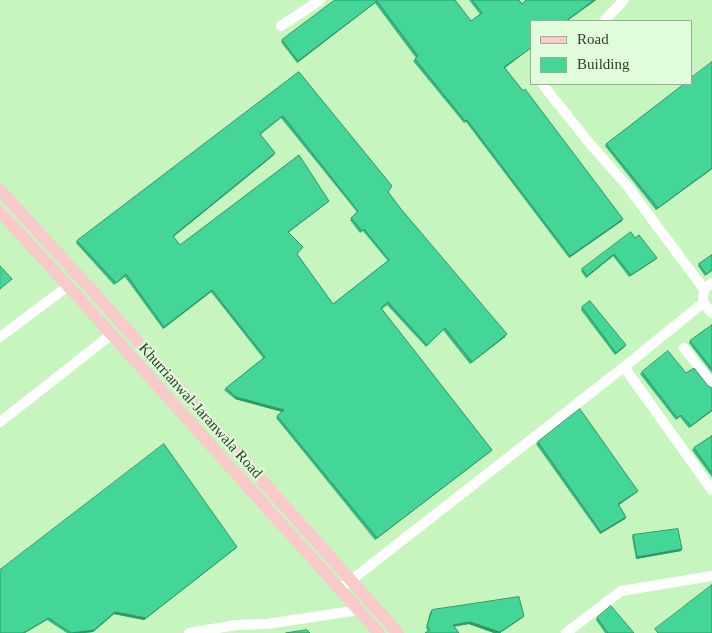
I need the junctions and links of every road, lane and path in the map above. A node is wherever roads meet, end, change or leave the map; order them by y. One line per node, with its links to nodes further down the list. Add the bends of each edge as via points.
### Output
1 (320, 0): 4 (street)
2 (624, 0): 3 (street)
3 (605, 20)
4 (281, 26)
5 (543, 85): 9 (street)
6 (0, 190): 20 (main road, Khurrianwal-Jaranwala Road)
7 (0, 212): 8 (main road, Khurrianwal-Jaranwala Road)
8 (68, 286): 12 (main road, Khurrianwal-Jaranwala Road); 13 (street)
9 (708, 286): 10 (street)
10 (703, 303): 11 (street); 15 (street)
11 (712, 313)
12 (112, 334): 17 (street); 21 (main road, Khurrianwal-Jaranwala Road)
13 (0, 337)
14 (684, 348): 16 (street)
15 (624, 367): 18 (street); 20 (street)
16 (712, 384)
17 (0, 422)
18 (712, 490)
19 (712, 576): 26 (street, via 621,591)
20 (350, 580): 21 (street); 25 (main road, Khurrianwal-Jaranwala Road)
21 (340, 589): 22 (main road, Khurrianwal-Jaranwala Road)
22 (359, 610): 23 (street, via 267,624 236,624); 24 (main road, Khurrianwal-Jaranwala Road)
23 (189, 633)
24 (379, 633)
25 (398, 633)
26 (566, 633)

